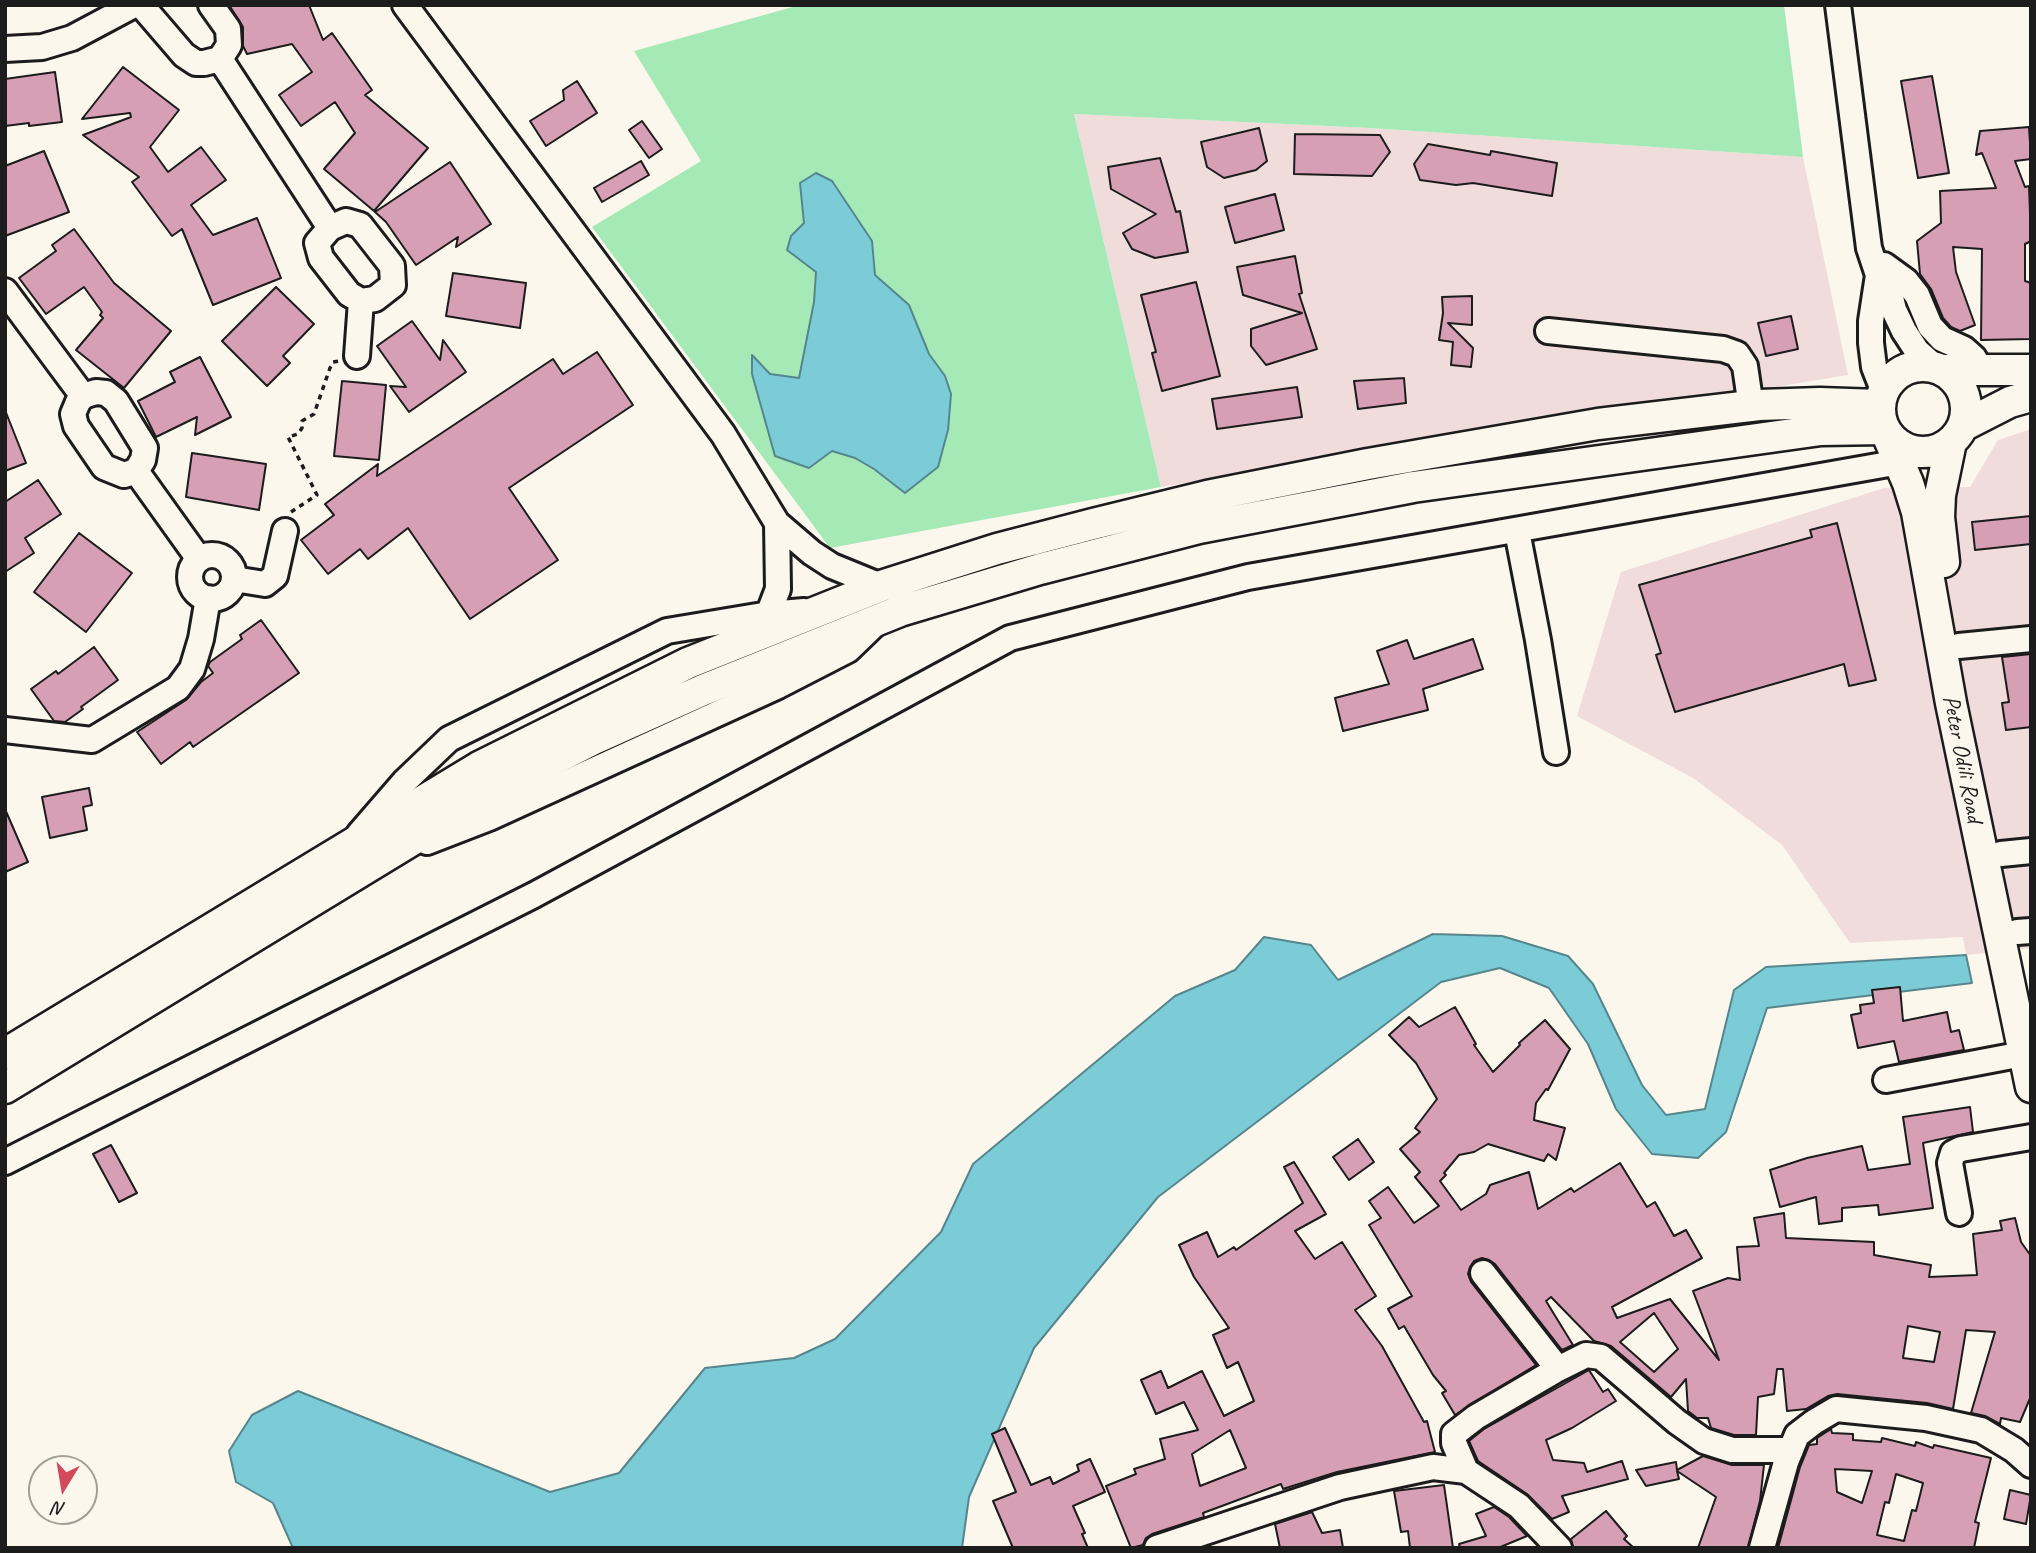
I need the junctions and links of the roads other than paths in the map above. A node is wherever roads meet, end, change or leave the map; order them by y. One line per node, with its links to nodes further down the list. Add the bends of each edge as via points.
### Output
1 (134, 5): 6 (street, via 72,38 42,47)
2 (141, 5): 7 (street, via 184,55 196,63)
3 (211, 5): 7 (street, via 228,29 229,45)
4 (405, 5): 24 (street, via 723,434)
5 (1838, 5): 9 (street)
6 (5, 49)
7 (220, 59): 8 (street)
8 (330, 228): 11 (street, via 317,243 321,258 349,295); 11 (street, via 346,221 360,225 392,267 393,285 375,299)
9 (1876, 256): 14 (street, via 1904,331 1917,351); 15 (street, via 1917,295 1930,326 1942,339 1964,349); 20 (street, via 1871,343)
10 (5, 291): 17 (street)
11 (361, 301): 13 (street)
12 (1548, 331): 19 (street, via 1737,354 1745,366)
13 (357, 356)
14 (1939, 368): 15 (main road); 20 (main road, via 1920,365 1891,378); 21 (main road, via 1958,383 1965,396 1967,411)
15 (1981, 370): 16 (main road)
16 (2031, 370)
17 (83, 396): 23 (street, via 73,414 76,425 104,467 124,475); 23 (street, via 106,393 116,401 145,448)
18 (2031, 396): 21 (main road, via 2010,402)
19 (1751, 407): 20 (main road, via 1820,403); 29 (main road, via 1598,424 1221,493 997,549)
20 (1883, 415): 21 (main road, via 1894,442 1908,450 1938,450); 22 (main road, Peter Odili Road); 38 (main road, via 1821,430 1400,489 1199,528 1040,569 900,611 703,690)
21 (1957, 434): 33 (main road, Peter Odili Road, via 1944,475 1939,517)
22 (1900, 462): 26 (street); 42 (main road, Peter Odili Road, via 1917,512)
23 (136, 471): 27 (street)
24 (777, 523): 29 (street, via 832,566); 31 (street, via 778,589)
25 (285, 531): 28 (street, via 275,576 265,584)
26 (1517, 531): 35 (street); 47 (street, via 1248,577 1010,638 534,895)
27 (199, 559): 28 (street, via 209,555 223,558 233,569); 30 (street, via 192,567 190,582 197,594)
28 (234, 579): 30 (street, via 225,595)
29 (881, 586): 31 (main road, via 819,610)
30 (208, 598): 34 (street, via 192,668 178,688 92,740)
31 (765, 623): 38 (main road, via 479,767)
32 (2031, 639): 33 (street)
33 (1959, 646): 37 (main road, Peter Odili Road)
34 (5, 730)
35 (1556, 752)
36 (2031, 851): 37 (street)
37 (2001, 854): 39 (main road, Peter Odili Road)
38 (359, 855): 41 (main road); 45 (main road)
39 (2024, 932): 40 (main road, Peter Odili Road)
40 (2031, 991)
41 (5, 1054)
42 (2023, 1054): 43 (street); 44 (main road, Peter Odili Road)
43 (1886, 1080)
44 (2031, 1087)
45 (5, 1088)
46 (2031, 1137): 48 (street, via 1953,1153 1950,1163)
47 (5, 1162)
48 (1959, 1213)
49 (1483, 1273): 50 (street)
50 (1558, 1369): 51 (street, via 1586,1355 1601,1357 1704,1441 1732,1450); 53 (street, via 1454,1434)
51 (1791, 1450): 52 (street, via 1797,1435 1836,1409 1926,1418 1981,1430); 57 (street)
52 (2031, 1465)
53 (1466, 1471): 54 (street, via 1433,1467 1340,1487); 56 (street, via 1519,1506)
54 (1195, 1542): 55 (street)
55 (1157, 1548)
56 (1559, 1548)
57 (1762, 1548)

